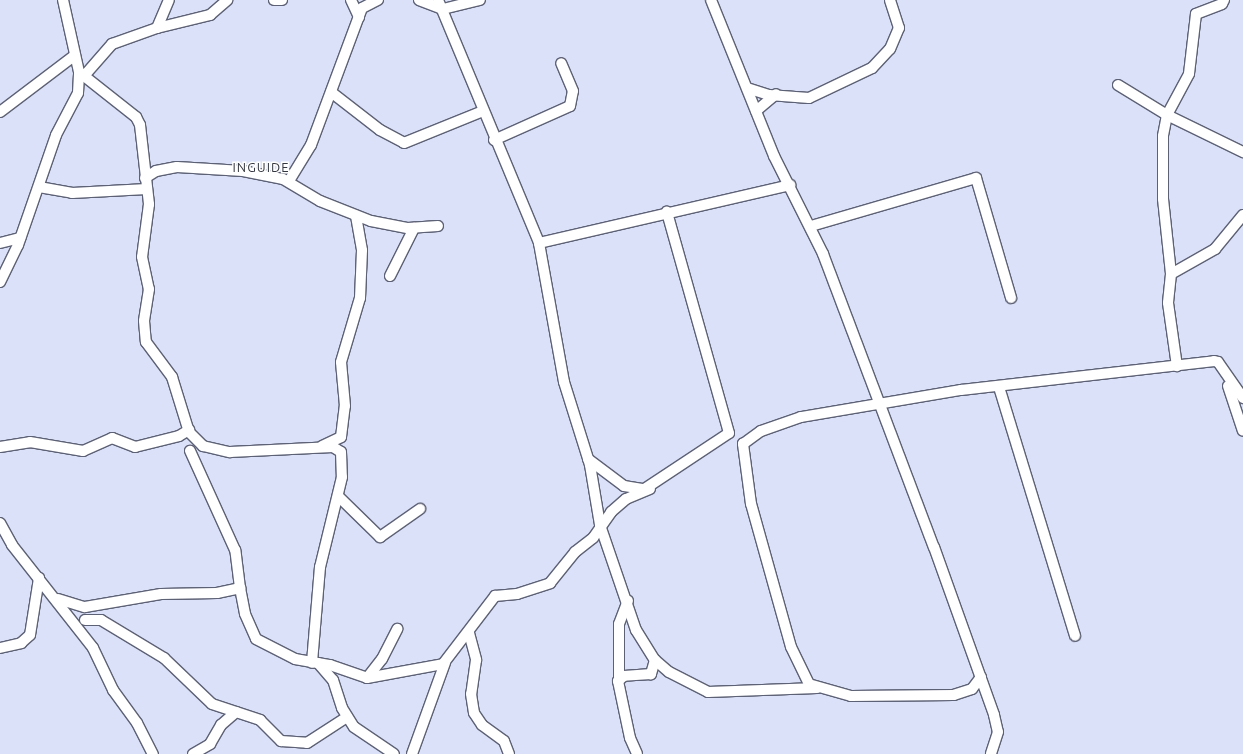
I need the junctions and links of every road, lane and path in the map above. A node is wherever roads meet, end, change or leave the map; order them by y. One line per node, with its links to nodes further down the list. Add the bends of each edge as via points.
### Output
1 (63, 0): 16 (street)
2 (169, 0): 15 (street)
3 (227, 0): 15 (street, via 210,15)
4 (274, 0): 5 (street)
5 (282, 0)
6 (351, 0): 14 (street)
7 (378, 0): 14 (street, via 362,8)
8 (419, 0): 13 (street)
9 (480, 0): 13 (street)
10 (711, 0): 20 (street)
11 (890, 0): 22 (street, via 899,28 890,49 872,68 809,98)
12 (1224, 0): 26 (street, via 1222,4 1196,14 1189,74)
13 (441, 5): 23 (street)
14 (358, 17): 21 (street)
15 (157, 28): 18 (street, via 112,44)
16 (75, 55): 18 (street); 25 (street)
17 (561, 62): 27 (street, via 573,91 570,106)
18 (82, 74): 29 (street, via 138,121); 32 (street, via 78,92 56,135)
19 (1118, 85): 26 (street)
20 (747, 88): 22 (street); 24 (street)
21 (330, 92): 23 (street, via 380,130 404,143); 30 (street, via 311,145)
22 (776, 94): 24 (street)
23 (483, 111): 27 (street)
24 (756, 111): 31 (street)
25 (0, 112)
26 (1167, 115): 28 (street); 43 (street, via 1162,165)
27 (494, 140): 42 (street)
28 (1243, 152)
29 (144, 178): 30 (street, via 156,171 177,167 243,171); 33 (street)
30 (289, 181): 36 (street, via 300,191)
31 (790, 185): 34 (street); 38 (street)
32 (39, 187): 33 (street, via 72,193); 40 (street)
33 (147, 189): 52 (street, via 149,217 142,257 149,289 144,321 146,342 149,351 172,376)
34 (667, 212): 42 (street); 58 (street, via 729,433)
35 (1243, 215): 43 (street, via 1215,249)
36 (356, 216): 39 (street); 55 (street, via 362,250 361,283 358,306 340,370 345,406 341,437)
37 (438, 226): 39 (street)
38 (811, 226): 46 (street, via 976,178); 51 (street)
39 (414, 228): 44 (street)
40 (20, 238): 41 (street); 45 (street)
41 (0, 243)
42 (538, 243): 57 (street, via 564,382)
43 (1171, 274): 47 (street, via 1168,303)
44 (390, 276)
45 (0, 282)
46 (1011, 298)
47 (1177, 366): 48 (street, via 1214,361); 49 (street)
48 (1221, 367): 50 (street); 53 (street)
49 (999, 387): 51 (street, via 961,390); 71 (street)
50 (1243, 398)
51 (879, 406): 80 (street); 82 (street, via 788,420 761,431 743,444 751,504 791,647 807,681)
52 (188, 430): 54 (street, via 179,436 136,447 112,438 83,451 30,442); 55 (street, via 203,446 230,452)
53 (1243, 431)
54 (0, 447)
55 (317, 448): 59 (street, via 337,448 341,452)
56 (190, 451): 64 (street, via 235,550)
57 (588, 459): 58 (street, via 624,486); 62 (street)
58 (643, 490): 62 (street, via 650,489 626,499)
59 (338, 496): 60 (street, via 380,537); 75 (street, via 320,567)
60 (420, 509)
61 (0, 523): 63 (street)
62 (600, 525): 66 (street); 70 (street, via 554,580 517,594 496,596)
63 (39, 578): 65 (street); 73 (street, via 30,635 21,643)
64 (240, 588): 67 (street, via 202,594 161,594); 75 (street, via 244,614 256,638 284,654)
65 (58, 599): 67 (street); 72 (street)
66 (628, 601): 74 (street, via 636,630); 79 (street, via 619,624)
67 (94, 606): 68 (street)
68 (85, 620): 72 (street); 83 (street, via 106,623 168,662 212,704)
69 (397, 629): 81 (street, via 382,660)
70 (469, 633): 76 (street); 89 (street, via 476,660 471,694 474,713 482,725 504,741)
71 (1075, 636)
72 (88, 642): 85 (street, via 113,690 140,726)
73 (0, 648)
74 (655, 660): 77 (street); 78 (street)
75 (315, 663): 81 (street); 84 (street, via 334,680)
76 (445, 663): 81 (street); 88 (street)
77 (669, 672): 78 (street); 82 (street, via 708,692)
78 (651, 674): 79 (street)
79 (619, 677): 90 (street, via 626,724)
80 (981, 677): 82 (street, via 972,689 954,695 851,696); 91 (street, via 997,726)
81 (367, 678)
82 (818, 688)
83 (236, 712): 84 (street, via 264,723 276,739 302,744 326,733); 86 (street, via 221,725 210,744)
84 (347, 717): 87 (street, via 364,735)
85 (153, 754)
86 (193, 754)
87 (394, 754)
88 (412, 754)
89 (510, 754)
90 (637, 754)
91 (991, 754)

